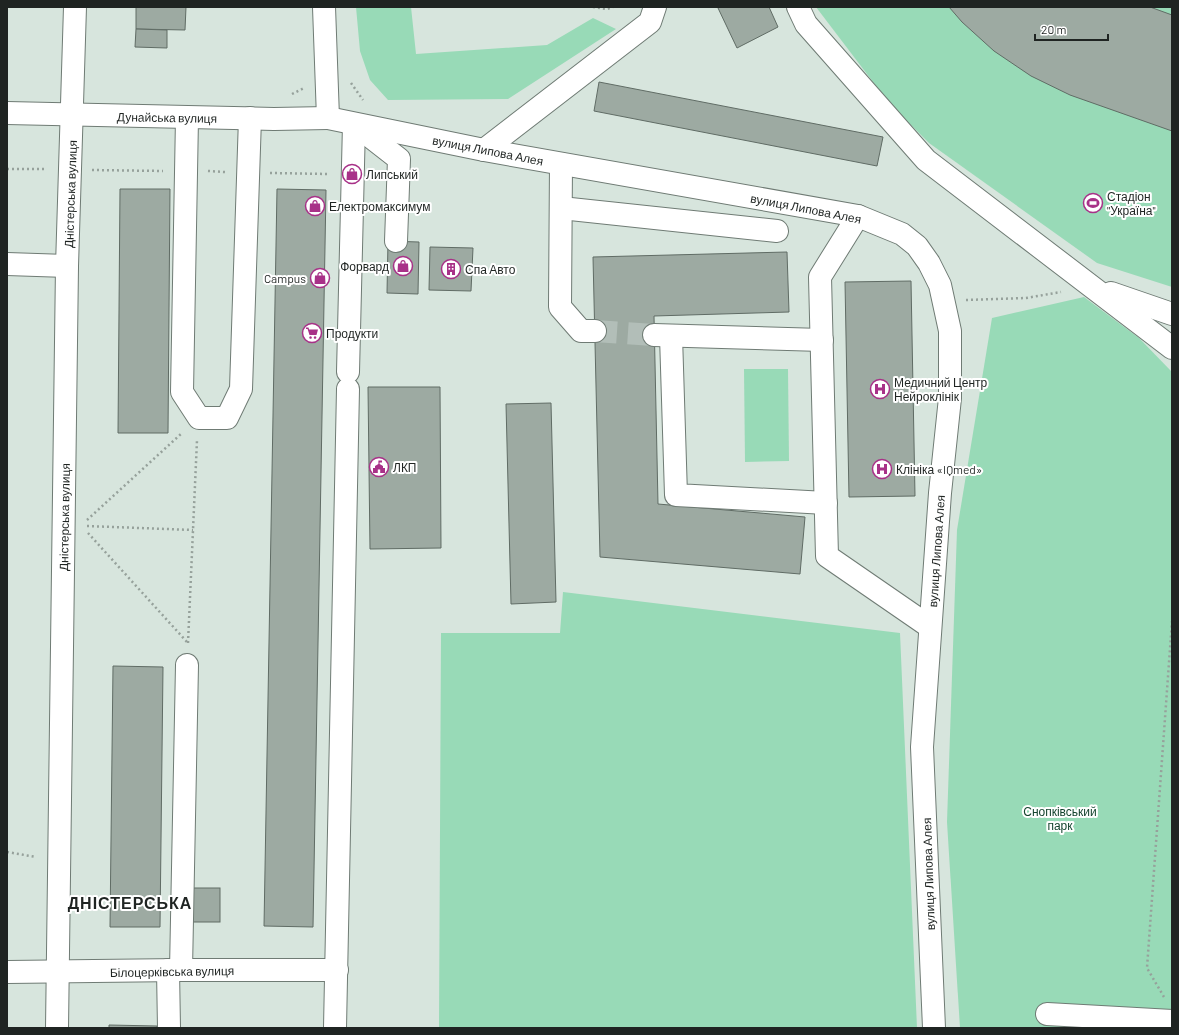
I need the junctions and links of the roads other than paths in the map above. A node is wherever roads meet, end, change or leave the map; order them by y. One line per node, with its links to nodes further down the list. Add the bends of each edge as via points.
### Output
1 (74, 7): 6 (street, Дністерська вулиця)
2 (324, 7): 9 (street)
3 (655, 7): 11 (street, via 650,22)
4 (798, 7): 19 (street, via 806,24 926,160)
5 (7, 113): 6 (street, Дунайська вулиця)
6 (72, 116): 7 (street, Дунайська вулиця); 18 (street, Дністерська вулиця)
7 (188, 118): 8 (street, Дунайська вулиця); 8 (street, via 182,392 199,418 227,418 241,388)
8 (250, 118): 9 (street, Дунайська вулиця)
9 (328, 118): 10 (street, вулиця Липова Алея)
10 (354, 124): 11 (street, вулиця Липова Алея); 16 (street, via 399,159); 28 (street)
11 (484, 150): 12 (street, вулиця Липова Алея)
12 (561, 164): 13 (street); 14 (street, вулиця Липова Алея)
13 (561, 208): 15 (street); 21 (street, via 560,307 582,330)
14 (858, 216): 22 (street, via 820,277); 25 (street, вулиця Липова Алея, via 902,234 917,246 940,285 950,331 950,398)
15 (777, 231)
16 (396, 241)
17 (7, 264): 18 (street)
18 (67, 266): 30 (street, Дністерська вулиця)
19 (1093, 287): 20 (street); 23 (street)
20 (1172, 314)
21 (595, 331)
22 (822, 340): 24 (street); 24 (street, via 663,336 676,495)
23 (1172, 348)
24 (826, 503): 25 (street, via 827,556)
25 (930, 627): 36 (street, вулиця Липова Алея, via 922,747)
26 (187, 665): 27 (street)
27 (175, 970): 28 (street, Білоцерківська вулиця); 30 (street, Білоцерківська вулиця); 34 (street)
28 (337, 970): 35 (street)
29 (7, 972): 30 (street, Білоцерківська вулиця)
30 (58, 973): 33 (street, Дністерська вулиця)
31 (1047, 1014): 32 (street)
32 (1172, 1021)
33 (57, 1028)
34 (169, 1028)
35 (335, 1028)
36 (934, 1028)

